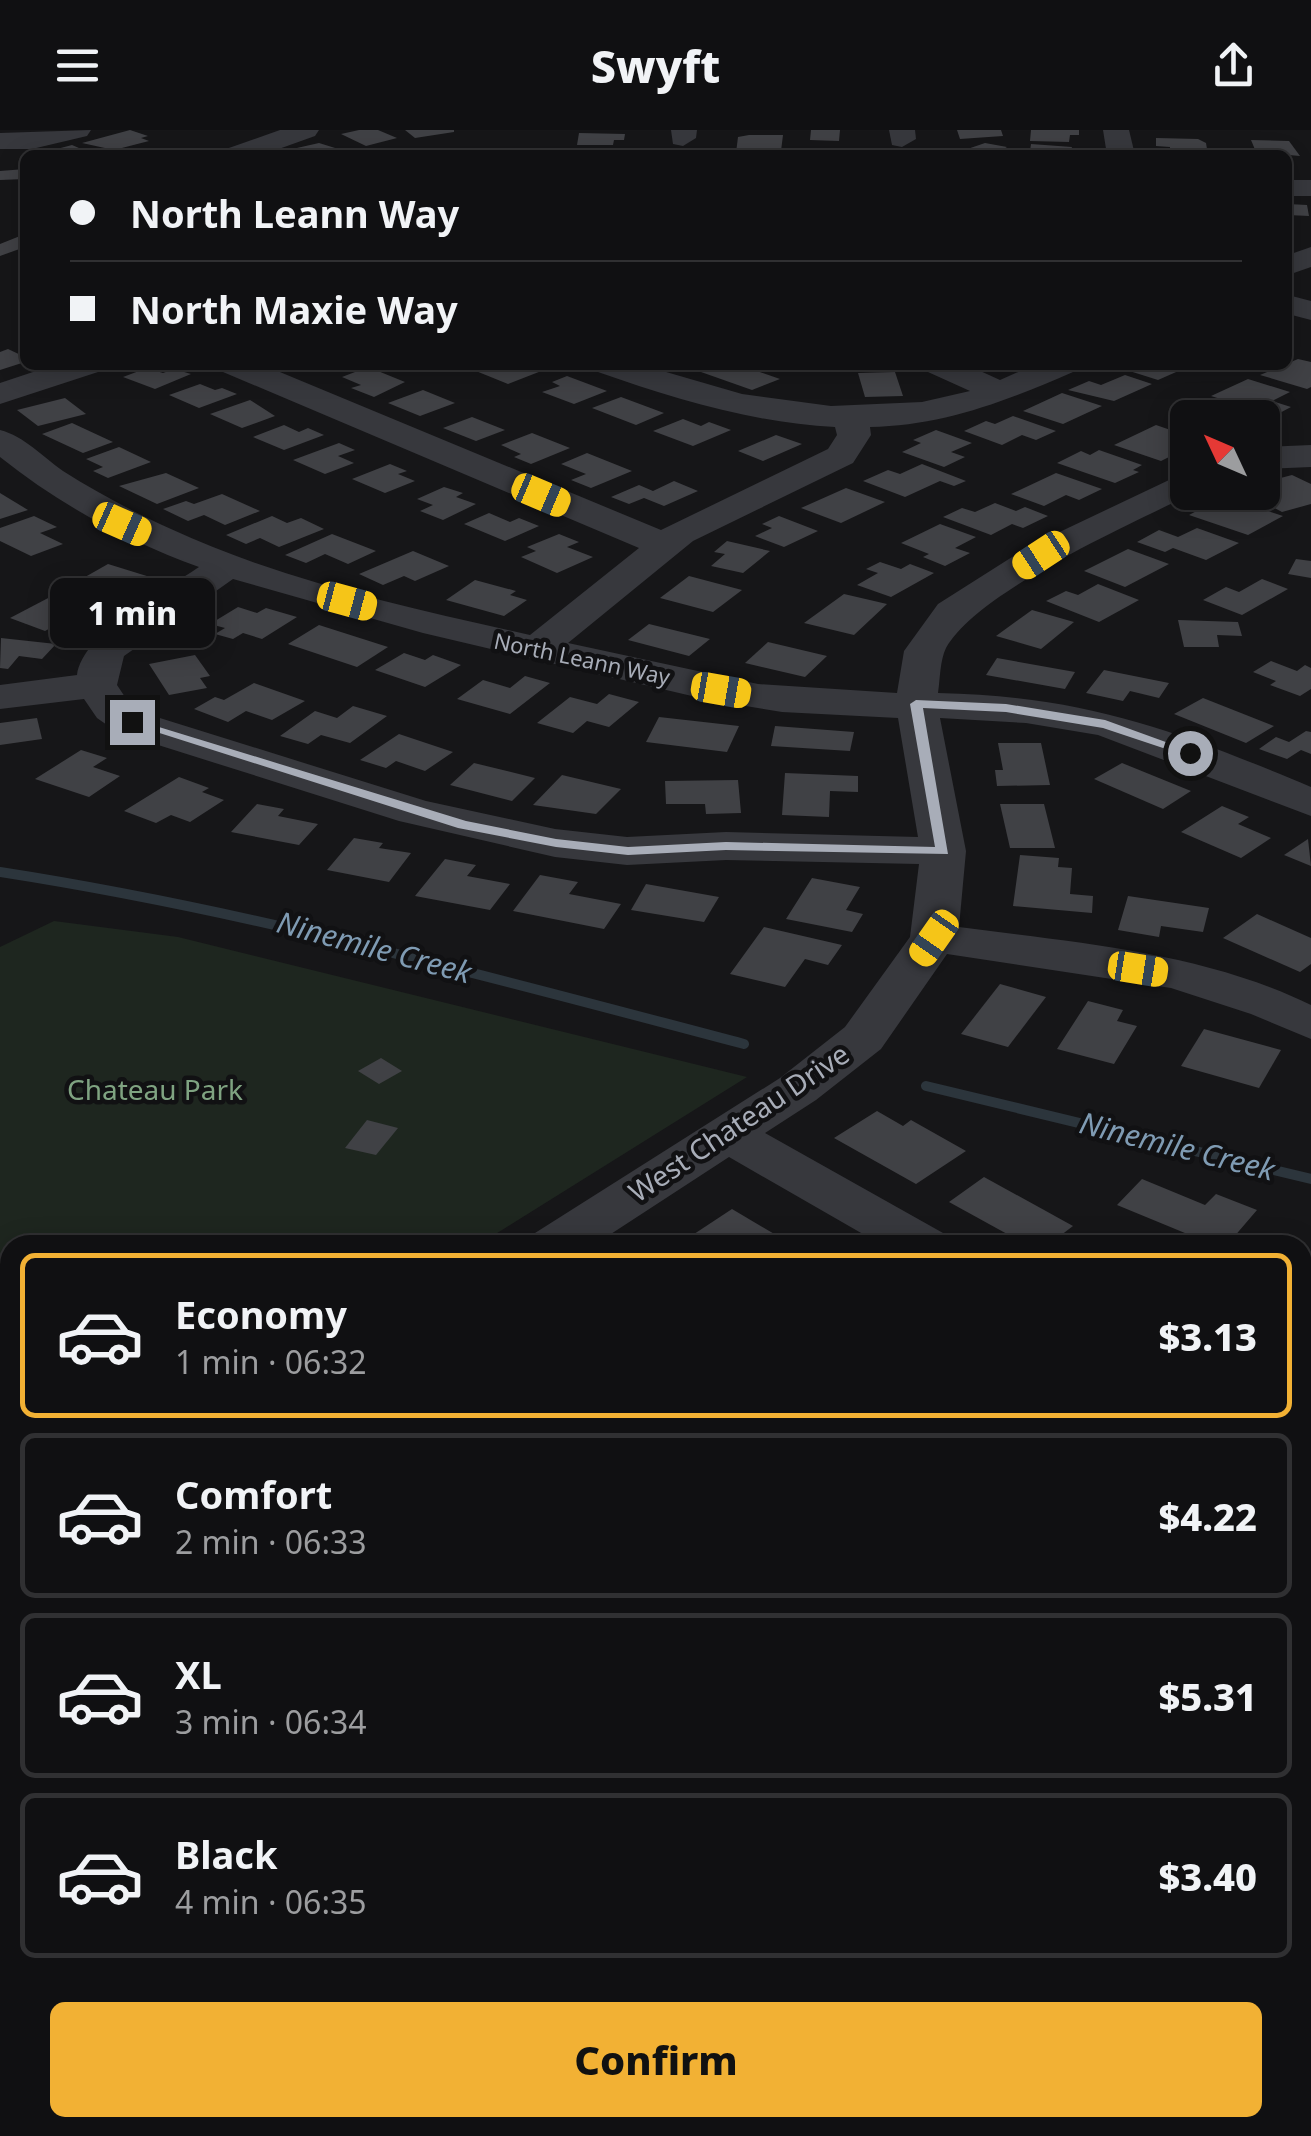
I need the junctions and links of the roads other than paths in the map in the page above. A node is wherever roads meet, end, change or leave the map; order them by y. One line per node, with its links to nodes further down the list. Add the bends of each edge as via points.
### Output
1 (78, 130): 3 (street)
2 (306, 130): 4 (street)
3 (7, 142)
4 (250, 150)
5 (71, 370): 11 (street)
6 (246, 370): 17 (street)
7 (625, 370): 12 (street, via 724,404)
8 (951, 370): 10 (street)
9 (1050, 370): 10 (street)
10 (999, 392): 12 (street, via 928,411)
11 (0, 394)
12 (850, 416): 17 (street, via 854,435 841,456 698,522)
13 (0, 440): 18 (street, North Leann Way, via 86,504)
14 (1311, 456): 15 (street)
15 (1280, 457)
16 (1170, 491): 22 (street, West Chateau Drive, via 1041,555 952,612 924,652)
17 (664, 545): 19 (street)
18 (226, 566): 19 (street, North Leann Way); 20 (street, via 109,648)
19 (537, 649): 22 (street, North Leann Way, via 752,696)
20 (96, 686): 21 (street); 24 (street, via 112,710 132,722 513,836 628,851)
21 (0, 696)
22 (916, 704): 23 (street, North Leann Way, via 1006,708 1105,724); 24 (street, West Chateau Drive)
23 (1311, 802)
24 (943, 851): 25 (street, West Chateau Drive)
25 (934, 938): 26 (street, via 1170,974 1233,990); 27 (street, West Chateau Drive, via 863,1038)
26 (1311, 1024)
27 (727, 1134): 28 (street, West Chateau Drive); 29 (street)
28 (570, 1235)
29 (905, 1235)

